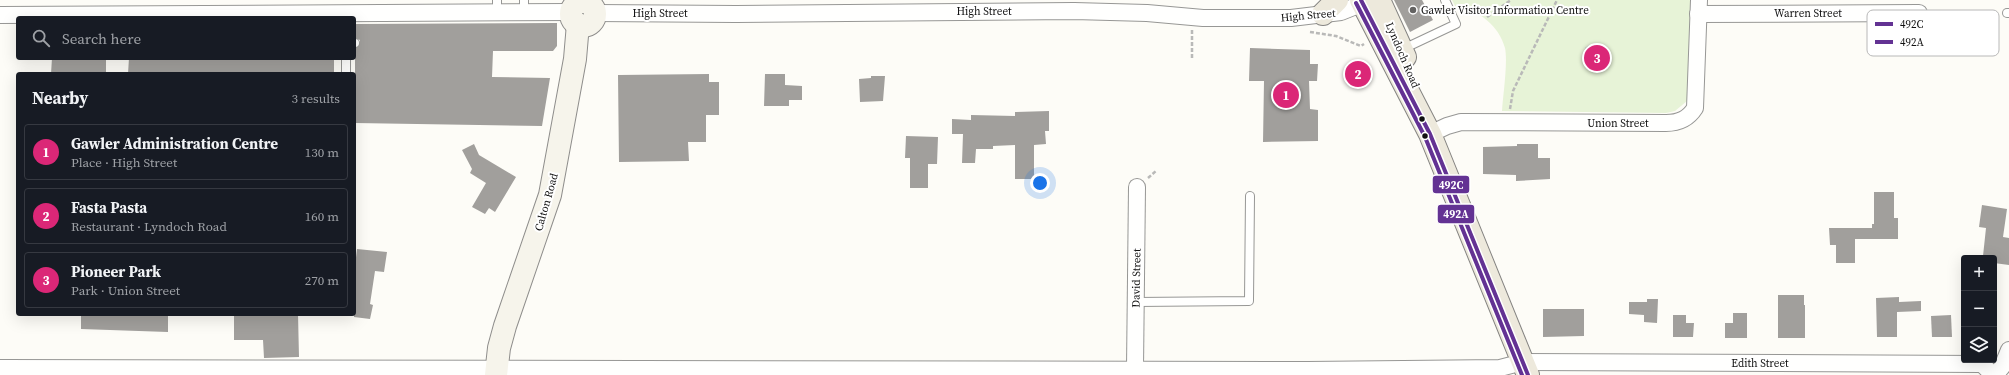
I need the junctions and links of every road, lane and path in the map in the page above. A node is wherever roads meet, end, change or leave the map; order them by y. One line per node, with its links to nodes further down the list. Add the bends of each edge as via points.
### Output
1 (1445, 0): 14 (lane, via 1456,24)
2 (1512, 0): 13 (path)
3 (1557, 0): 17 (path, via 1513,91)
4 (1368, 1): 7 (street, High Street, via 1341,12); 14 (main road, Lyndoch Road); 18 (main road, Lyndoch Road)
5 (497, 6): 6 (street, High Street); 12 (street, High Street)
6 (524, 6): 9 (street, High Street)
7 (1330, 7): 9 (street, High Street, via 1291,18 1203,18 1074,11 736,14)
8 (1698, 7): 10 (street, Warren Street); 18 (street, Union Street, via 1694,108 1688,118 1682,121 1461,122)
9 (583, 10): 26 (main road, Calton Road, via 550,195 505,326)
10 (1867, 12)
11 (0, 15): 12 (street, High Street)
12 (346, 16)
13 (1487, 17)
14 (1402, 49): 18 (main road, Lyndoch Road, via 1419,90)
15 (346, 60): 16 (lane)
16 (346, 72)
17 (1510, 109)
18 (1430, 134): 24 (main road, Lyndoch Road)
19 (1137, 187): 21 (street, David Street)
20 (1250, 196): 21 (lane, via 1249,301)
21 (1136, 302): 25 (street, David Street)
22 (2009, 350): 29 (street, Edith Street, via 2002,367)
23 (0, 368): 26 (street, Edith Street)
24 (1526, 368): 28 (street, Edith Street); 29 (street, Edith Street, via 1982,364)
25 (1142, 371): 27 (street, Edith Street); 28 (street, Edith Street)
26 (496, 372): 27 (street, Edith Street)
27 (648, 372)
28 (1307, 372)
29 (1994, 375)

